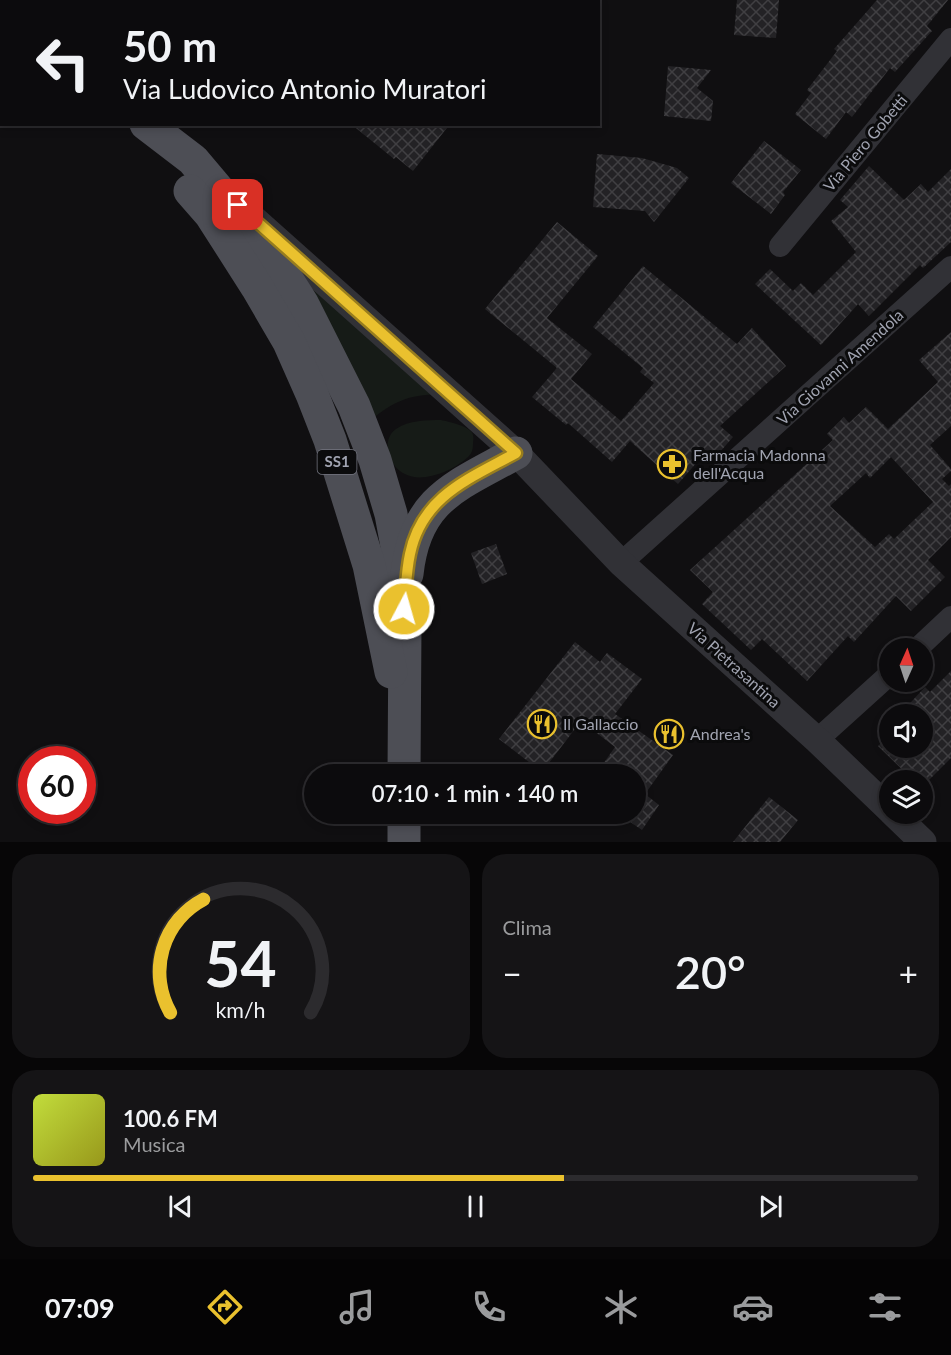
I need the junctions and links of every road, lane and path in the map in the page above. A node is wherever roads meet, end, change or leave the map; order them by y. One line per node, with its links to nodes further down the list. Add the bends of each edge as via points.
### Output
1 (951, 39): 5 (street, Via Piero Gobetti)
2 (134, 126): 13 (main road, SS1, via 211,215 289,342 330,440 369,565)
3 (149, 126): 4 (main road, SS1)
4 (203, 172): 7 (street, Via Pietrasantina); 9 (main road, SS1, via 281,270 354,406 391,514)
5 (780, 246)
6 (951, 267): 8 (street, Via Giovanni Amendola)
7 (516, 453): 8 (street, Via Pietrasantina); 9 (main road, via 458,485 425,516 410,554)
8 (621, 563): 14 (street, Via Pietrasantina)
9 (404, 609): 13 (main road, SS1)
10 (951, 617): 11 (street)
11 (929, 638)
12 (879, 684): 14 (street)
13 (404, 732): 15 (main road, SS1)
14 (817, 740): 16 (street, Via Pietrasantina)
15 (404, 764)
16 (879, 800)
17 (404, 824): 19 (main road)
18 (904, 824): 20 (street, Via Pietrasantina)
19 (404, 842)
20 (923, 842)

